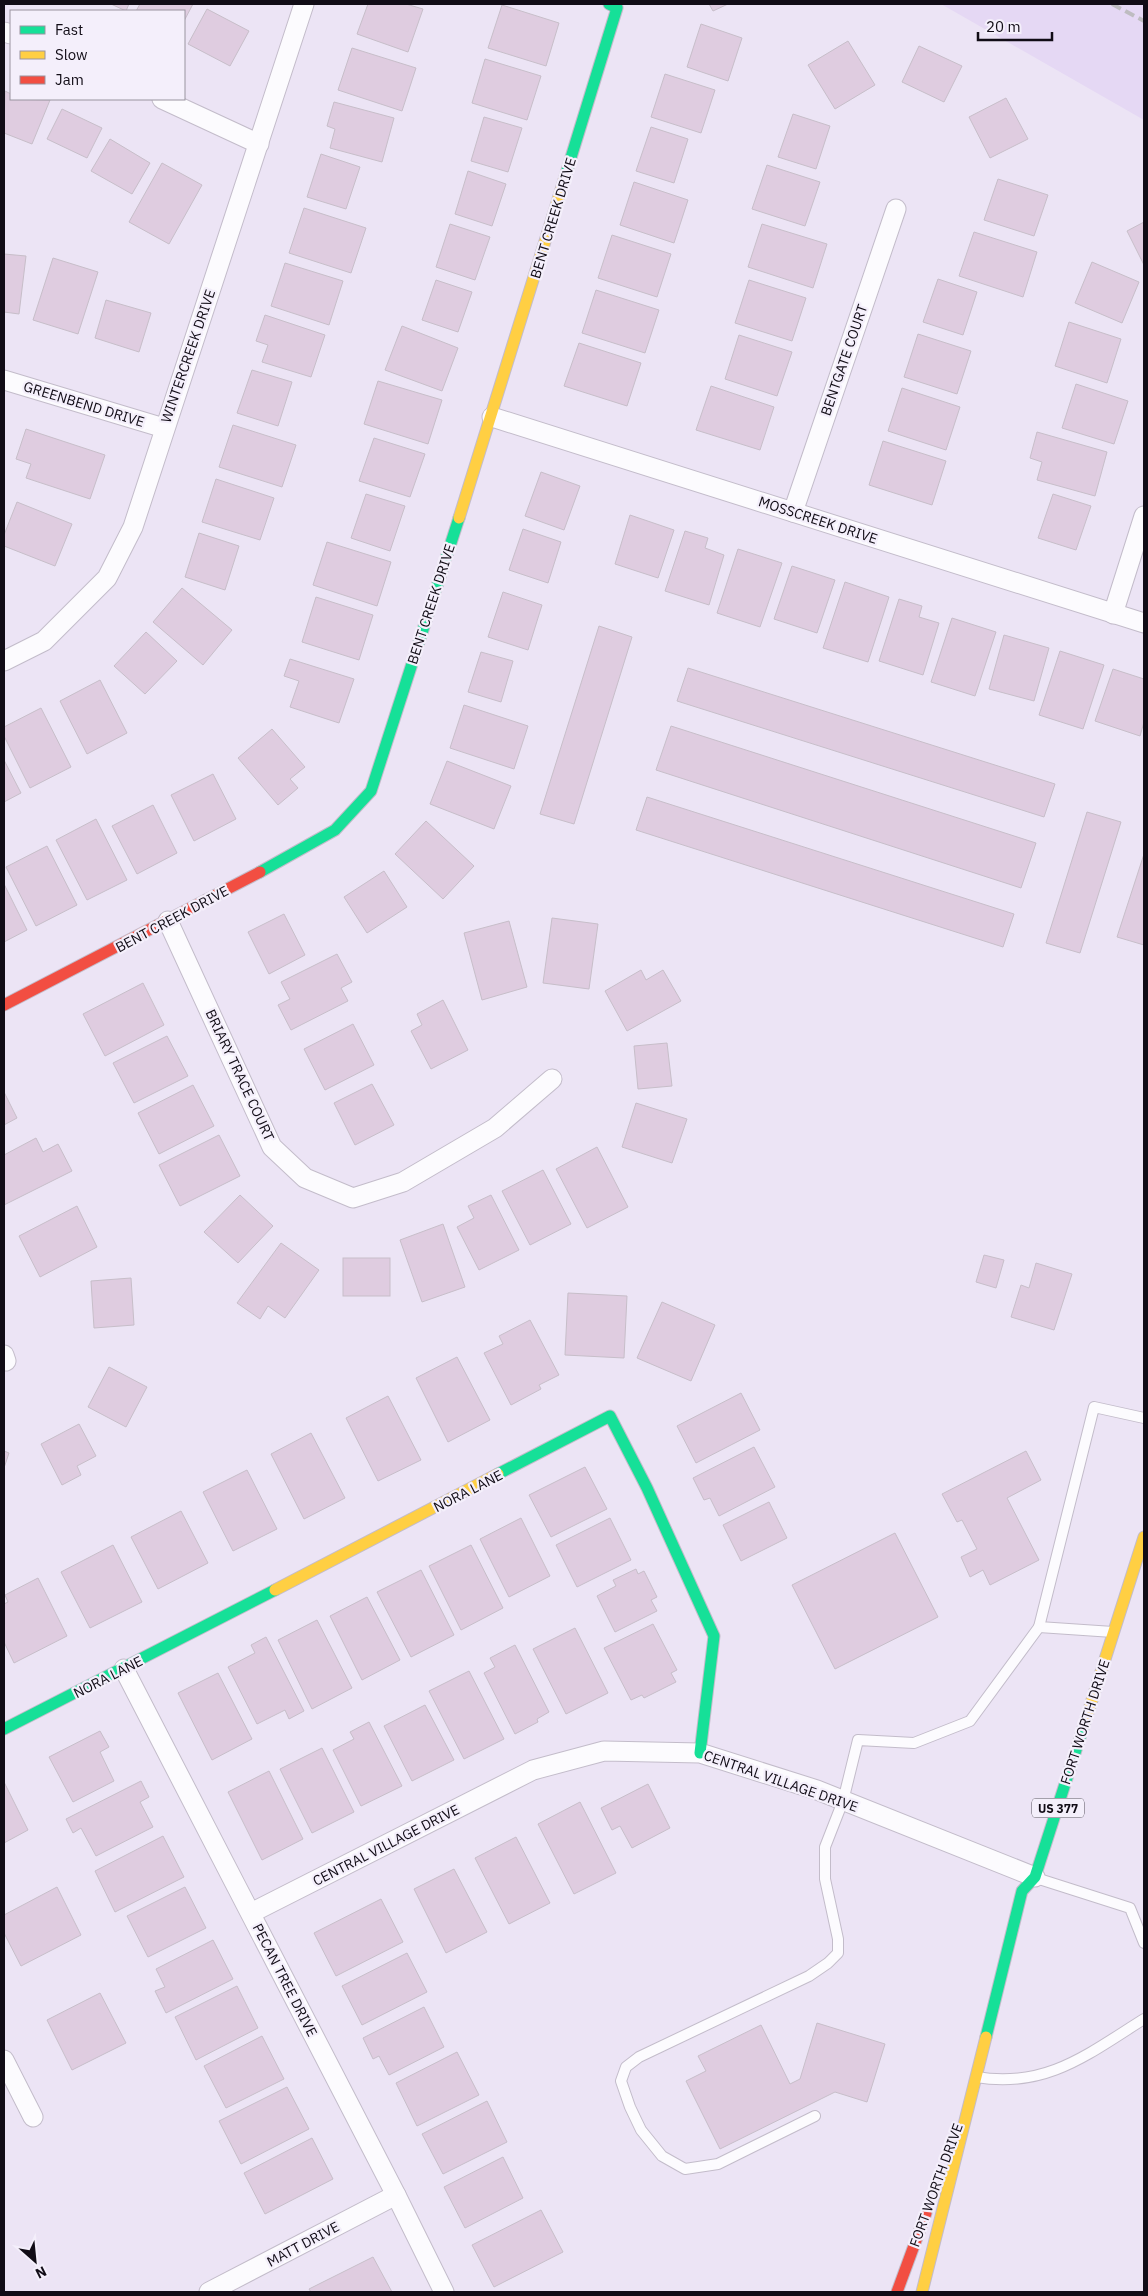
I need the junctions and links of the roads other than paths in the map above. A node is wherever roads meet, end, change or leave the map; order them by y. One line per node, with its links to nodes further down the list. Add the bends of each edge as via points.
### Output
1 (304, 4): 4 (street, WINTERCREEK DRIVE)
2 (613, 6): 7 (street, BENT CREEK DRIVE)
3 (164, 100): 4 (street)
4 (259, 144): 8 (street, WINTERCREEK DRIVE)
5 (896, 209): 9 (street, BENTGATE COURT)
6 (4, 380): 8 (street, GREENBEND DRIVE)
7 (492, 417): 9 (street, MOSSCREEK DRIVE); 14 (street, BENT CREEK DRIVE, via 371,791 335,830)
8 (164, 428): 13 (street, WINTERCREEK DRIVE, via 133,527 107,578 44,641)
9 (793, 512): 11 (street, MOSSCREEK DRIVE)
10 (1144, 516): 11 (street)
11 (1113, 614): 12 (street, MOSSCREEK DRIVE)
12 (1144, 623)
13 (4, 661)
14 (168, 921): 15 (street, BENT CREEK DRIVE); 16 (street, BRIARY TRACE COURT, via 272,1147 305,1178 353,1198 403,1182 487,1133)
15 (4, 1005)
16 (552, 1079)
17 (1144, 1418): 19 (lane, via 1094,1408)
18 (1144, 1536): 20 (street, FORT WORTH DRIVE / US 377)
19 (1039, 1627): 20 (lane); 24 (lane, via 970,1721 914,1743 858,1740)
20 (1114, 1632): 25 (street, FORT WORTH DRIVE / US 377)
21 (124, 1669): 22 (street, NORA LANE); 23 (street, NORA LANE, via 610,1416 647,1488 714,1636); 26 (street, PECAN TREE DRIVE)
22 (4, 1729)
23 (700, 1754): 24 (street, CENTRAL VILLAGE DRIVE, via 818,1790); 26 (street, CENTRAL VILLAGE DRIVE, via 604,1751 533,1770)
24 (843, 1801): 25 (street, CENTRAL VILLAGE DRIVE); 31 (lane, via 826,1847 825,1879 838,1953 809,1976 639,2057 626,2067 621,2081 641,2130 662,2156 685,2169 718,2164)
25 (1035, 1877): 27 (lane, via 1130,1908); 30 (street, FORT WORTH DRIVE / US 377, via 1022,1891)
26 (251, 1913): 34 (street, PECAN TREE DRIVE)
27 (1144, 1943)
28 (1144, 2019): 30 (lane, via 1072,2064 1028,2079)
29 (4, 2060): 32 (street)
30 (975, 2077): 33 (street, FORT WORTH DRIVE / US 377); 39 (street, FORT WORTH DRIVE / US 377)
31 (815, 2116)
32 (33, 2117)
33 (938, 2180)
34 (396, 2195): 36 (street, MATT DRIVE); 37 (street, PECAN TREE DRIVE)
35 (931, 2199): 38 (street, FORT WORTH DRIVE)
36 (210, 2292)
37 (444, 2292)
38 (897, 2292)
39 (922, 2292)

